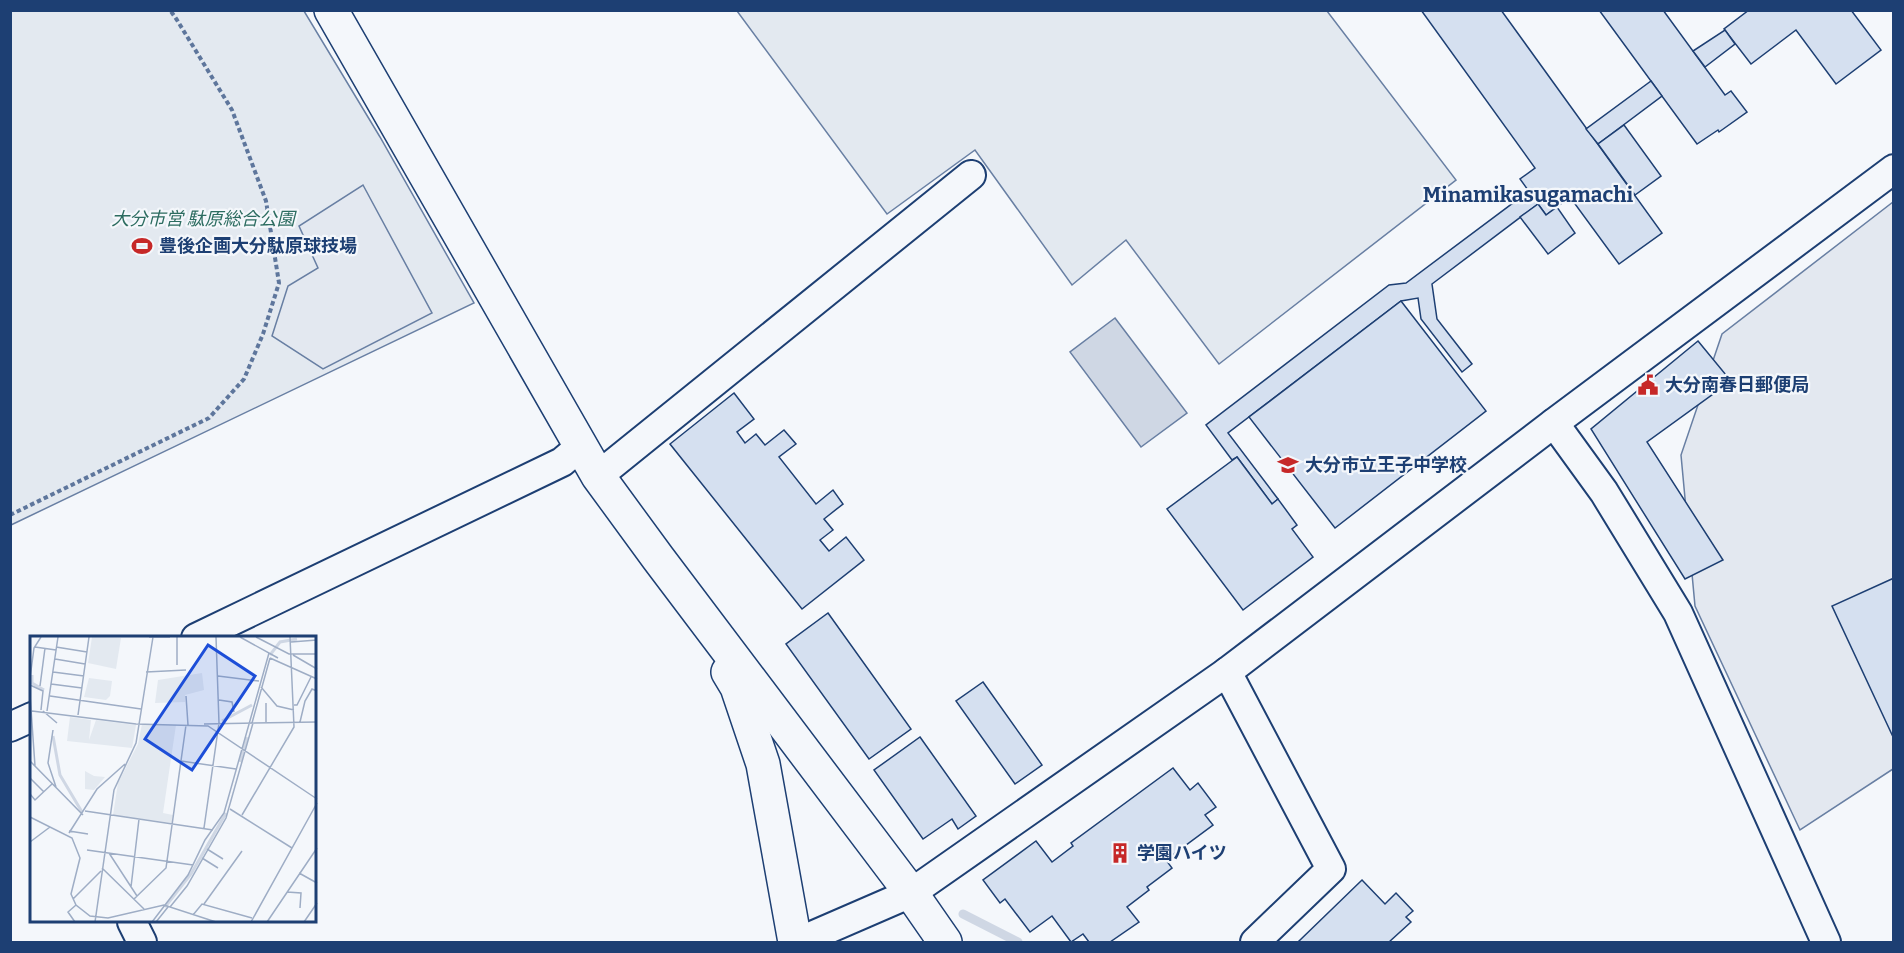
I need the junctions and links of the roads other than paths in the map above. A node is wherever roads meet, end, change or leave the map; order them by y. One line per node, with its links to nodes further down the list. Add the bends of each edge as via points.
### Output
1 (331, 10): 5 (street)
2 (1893, 169): 4 (street)
3 (971, 175): 6 (street)
4 (1554, 423): 9 (street); 18 (street, via 1604,492 1678,613)
5 (581, 446): 6 (street); 8 (street, via 562,462)
6 (598, 476): 7 (street)
7 (658, 558): 12 (street); 15 (street, via 736,687 763,764)
8 (200, 636)
9 (1227, 672): 12 (street); 17 (street, via 1331,869)
10 (30, 718): 11 (street)
11 (10, 727)
12 (911, 893): 15 (street); 16 (street)
13 (133, 923): 14 (street)
14 (142, 942)
15 (797, 942)
16 (945, 942)
17 (1255, 942)
18 (1826, 942)

